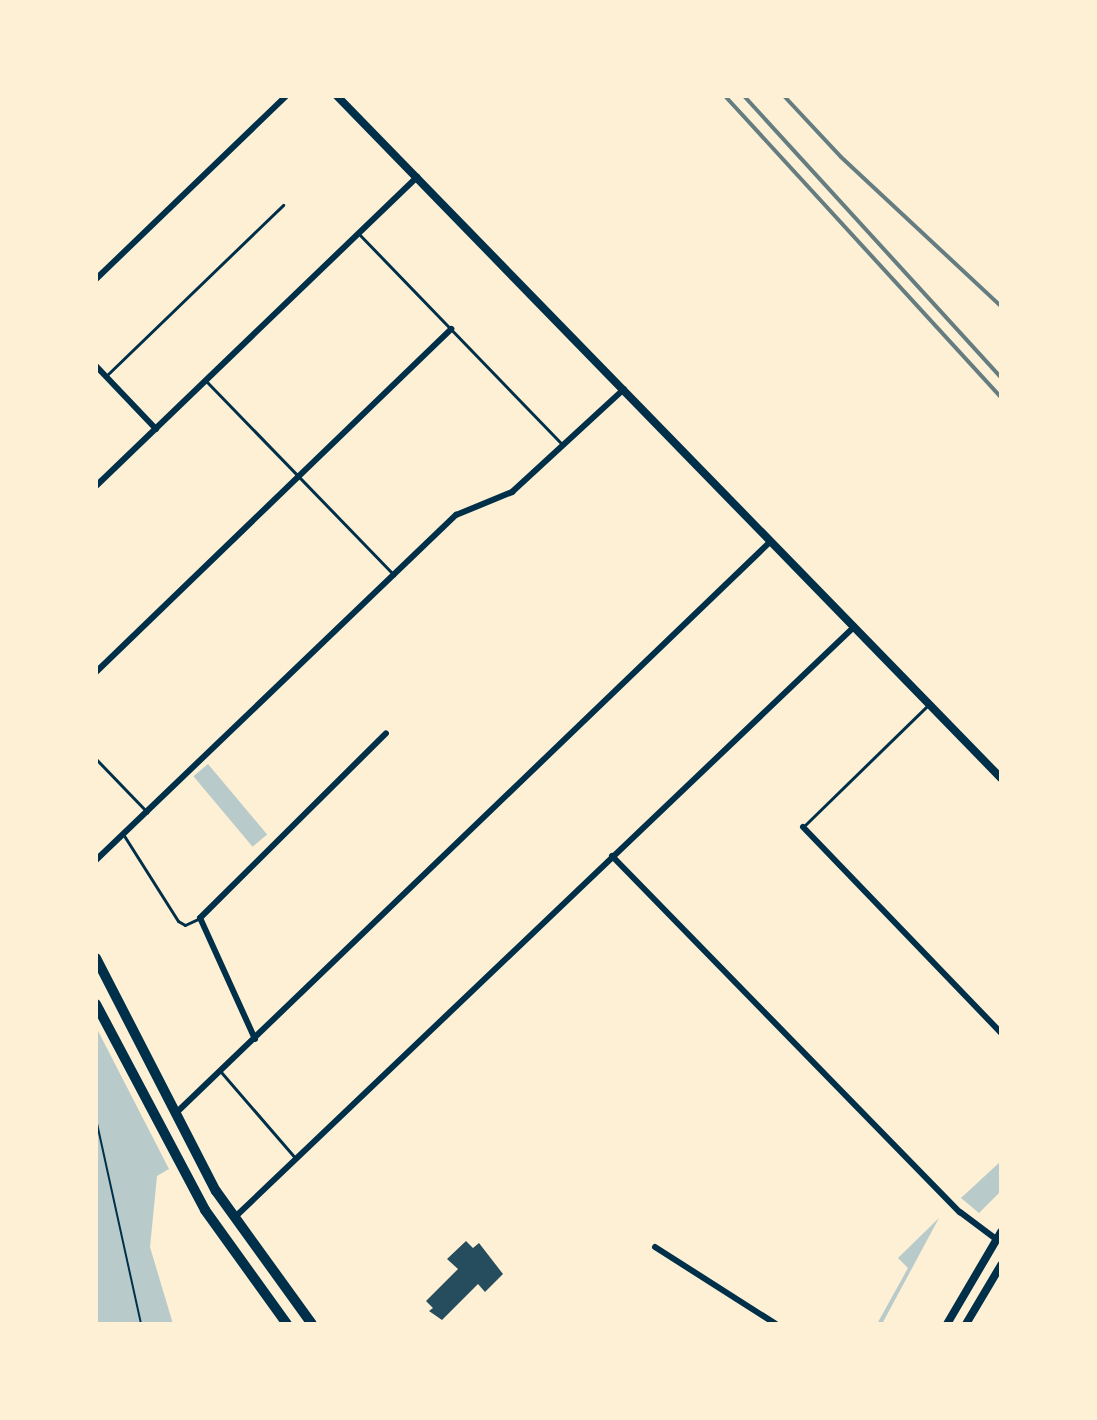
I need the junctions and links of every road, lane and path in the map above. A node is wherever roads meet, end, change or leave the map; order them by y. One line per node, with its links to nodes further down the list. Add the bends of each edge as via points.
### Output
1 (286, 96): 6 (street)
2 (337, 96): 3 (main road)
3 (417, 177): 5 (street); 11 (main road)
4 (283, 205): 9 (lane)
5 (358, 233): 7 (lane); 10 (street)
6 (96, 279)
7 (451, 329): 13 (lane); 14 (street)
8 (96, 366): 9 (street)
9 (106, 377): 12 (street)
10 (205, 380): 12 (street); 14 (lane)
11 (624, 389): 13 (street); 16 (main road)
12 (156, 429): 15 (street)
13 (563, 445): 17 (street, via 512,492 465,508)
14 (301, 477): 17 (lane); 19 (street)
15 (96, 486)
16 (770, 542): 18 (main road); 33 (street)
17 (394, 575): 24 (street)
18 (854, 627): 20 (main road); 27 (street)
19 (96, 672)
20 (929, 704): 23 (main road); 25 (lane)
21 (386, 733): 29 (street)
22 (96, 759): 24 (lane)
23 (1001, 778)
24 (147, 812): 26 (street)
25 (803, 827): 32 (street)
26 (123, 834): 28 (street); 29 (lane, via 178,921 185,925)
27 (612, 856): 37 (street); 39 (street, via 938,1191)
28 (96, 860)
29 (200, 918): 33 (street)
30 (96, 958): 35 (highway)
31 (96, 1004): 43 (highway, via 205,1210)
32 (1001, 1033)
33 (255, 1039): 34 (street)
34 (221, 1072): 35 (street); 37 (lane)
35 (176, 1113): 38 (highway)
36 (96, 1119): 42 (path)
37 (296, 1159): 38 (street)
38 (233, 1219): 44 (highway)
39 (999, 1236): 46 (main road)
40 (655, 1247): 45 (street)
41 (1001, 1265): 47 (main road)
42 (141, 1324)
43 (287, 1324)
44 (312, 1324)
45 (776, 1324)
46 (947, 1324)
47 (966, 1324)

